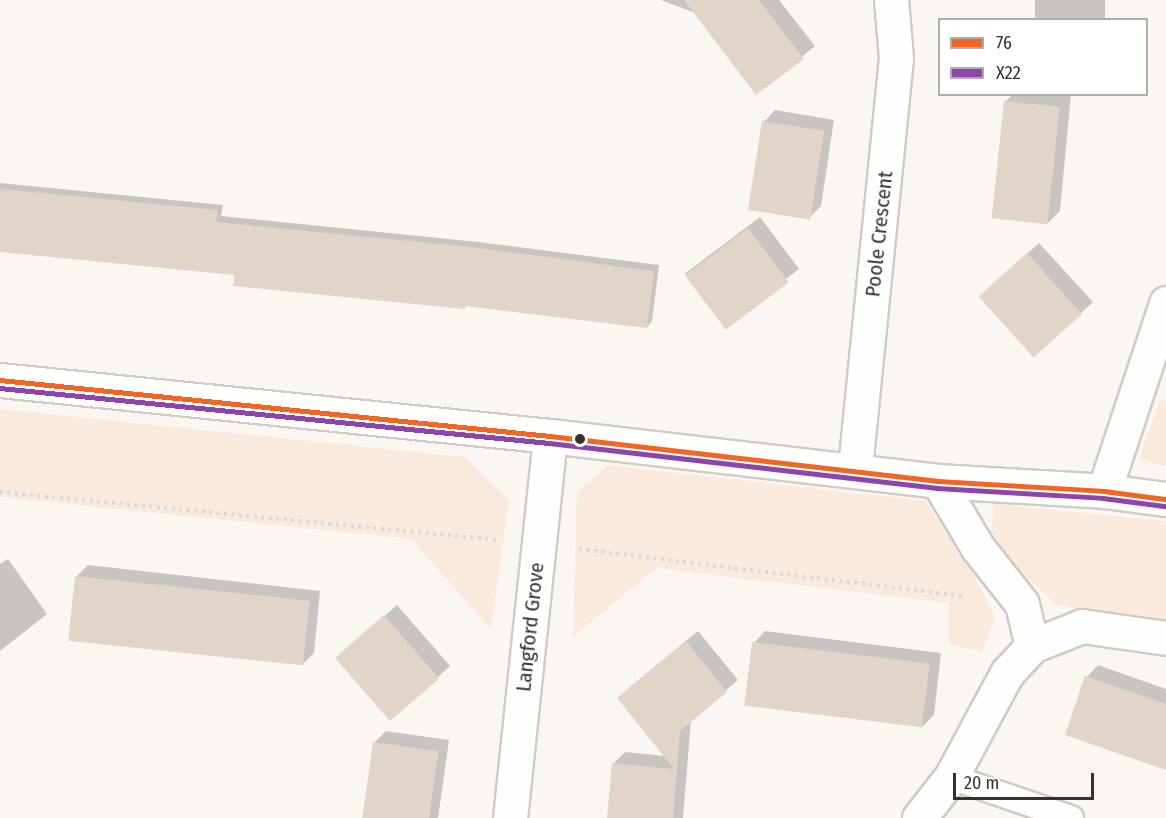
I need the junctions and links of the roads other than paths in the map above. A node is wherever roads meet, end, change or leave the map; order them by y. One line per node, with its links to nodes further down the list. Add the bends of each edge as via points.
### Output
1 (891, 0): 5 (street, Poole Crescent, via 897,58)
2 (1166, 303): 7 (street)
3 (0, 380): 4 (street)
4 (550, 435): 5 (street); 12 (street, Langford Grove)
5 (855, 468): 6 (street)
6 (938, 481): 7 (street); 10 (street, via 978,548 1022,604)
7 (1104, 491): 8 (street)
8 (1166, 499)
9 (1166, 638): 10 (street, via 1082,626)
10 (1032, 646): 11 (street, via 1007,673)
11 (951, 777): 13 (street); 14 (lane)
12 (510, 818)
13 (919, 818)
14 (1071, 818)

